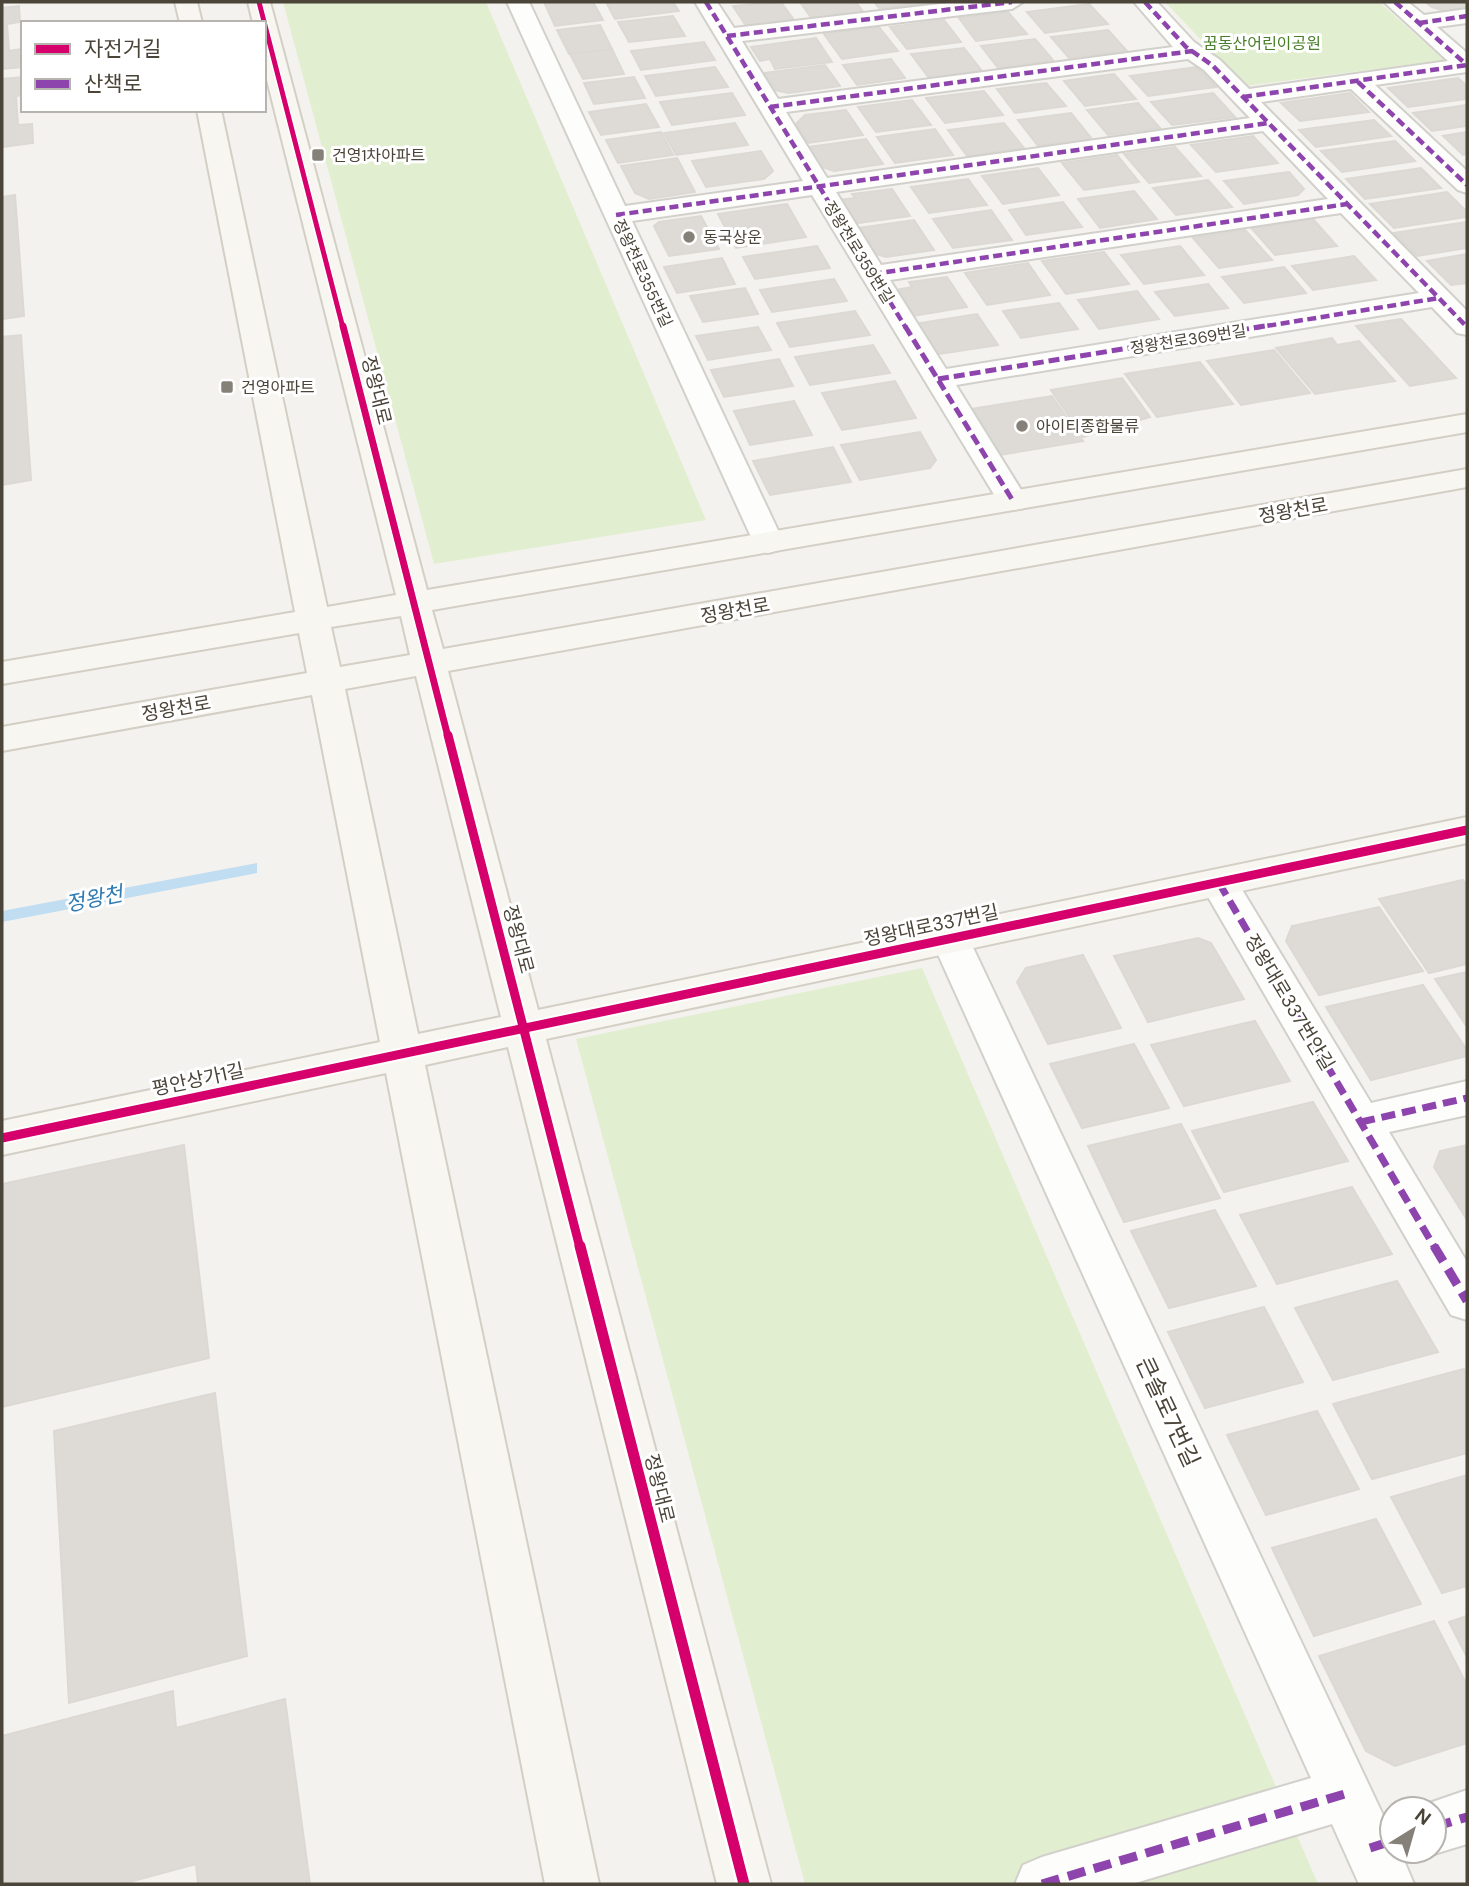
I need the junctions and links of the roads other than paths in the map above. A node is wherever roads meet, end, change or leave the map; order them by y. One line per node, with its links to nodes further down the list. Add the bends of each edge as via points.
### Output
1 (187, 2): 9 (street)
2 (259, 2): 10 (street, 정왕대로)
3 (518, 2): 24 (street, 정왕천로355번길)
4 (706, 2): 13 (street, 정왕천로359번길)
5 (1012, 2): 13 (street)
6 (1145, 2): 14 (street)
7 (1395, 2): 11 (street)
8 (1467, 16): 11 (street)
9 (191, 21)
10 (264, 21)
11 (1419, 23): 15 (street)
12 (266, 29): 33 (street, 정왕대로)
13 (727, 36): 18 (street, 정왕천로359번길)
14 (1193, 51): 17 (street); 18 (street)
15 (1467, 65): 16 (street)
16 (1358, 82): 17 (street); 21 (street)
17 (1243, 97): 20 (street)
18 (770, 107): 22 (street, 정왕천로359번길)
19 (209, 112): 34 (street)
20 (1269, 123): 22 (street); 23 (street)
21 (1467, 185)
22 (819, 187): 24 (street); 25 (street, 정왕천로359번길)
23 (1347, 204): 25 (street); 26 (street)
24 (617, 215): 32 (street, 정왕천로355번길)
25 (873, 274): 28 (street, 정왕천로359번길)
26 (1439, 298): 27 (street); 28 (street, 정왕천로369번길)
27 (1467, 327)
28 (938, 379): 31 (street, 정왕천로359번길)
29 (1467, 423): 31 (street)
30 (1467, 478): 35 (street, 정왕천로)
31 (1013, 501): 32 (street)
32 (768, 543): 33 (street)
33 (414, 603): 34 (street); 35 (street, 정왕대로)
34 (313, 621): 36 (street); 37 (street)
35 (430, 664): 37 (street, 정왕천로); 42 (street, 정왕대로)
36 (2, 673)
37 (326, 682): 38 (street, 정왕천로); 43 (street)
38 (2, 739)
39 (1467, 830): 40 (street, 정왕대로337번길)
40 (1219, 883): 41 (street, 정왕대로337번길); 45 (street, 정왕대로337번안길)
41 (950, 939): 42 (street, 정왕대로337번길); 48 (street, 큰솔로7번길)
42 (524, 1028): 43 (street, 정왕대로337번길); 53 (street, 정왕대로)
43 (402, 1054): 46 (street, 평안상가1길); 52 (street)
44 (1467, 1098): 45 (street)
45 (1361, 1122): 47 (street, 정왕대로337번안길)
46 (2, 1138)
47 (1467, 1301)
48 (1345, 1794): 51 (street, 큰솔로7번길); 54 (street)
49 (1467, 1817): 50 (street)
50 (1448, 1823)
51 (1378, 1849)
52 (572, 1884)
53 (744, 1884)
54 (1042, 1884)

